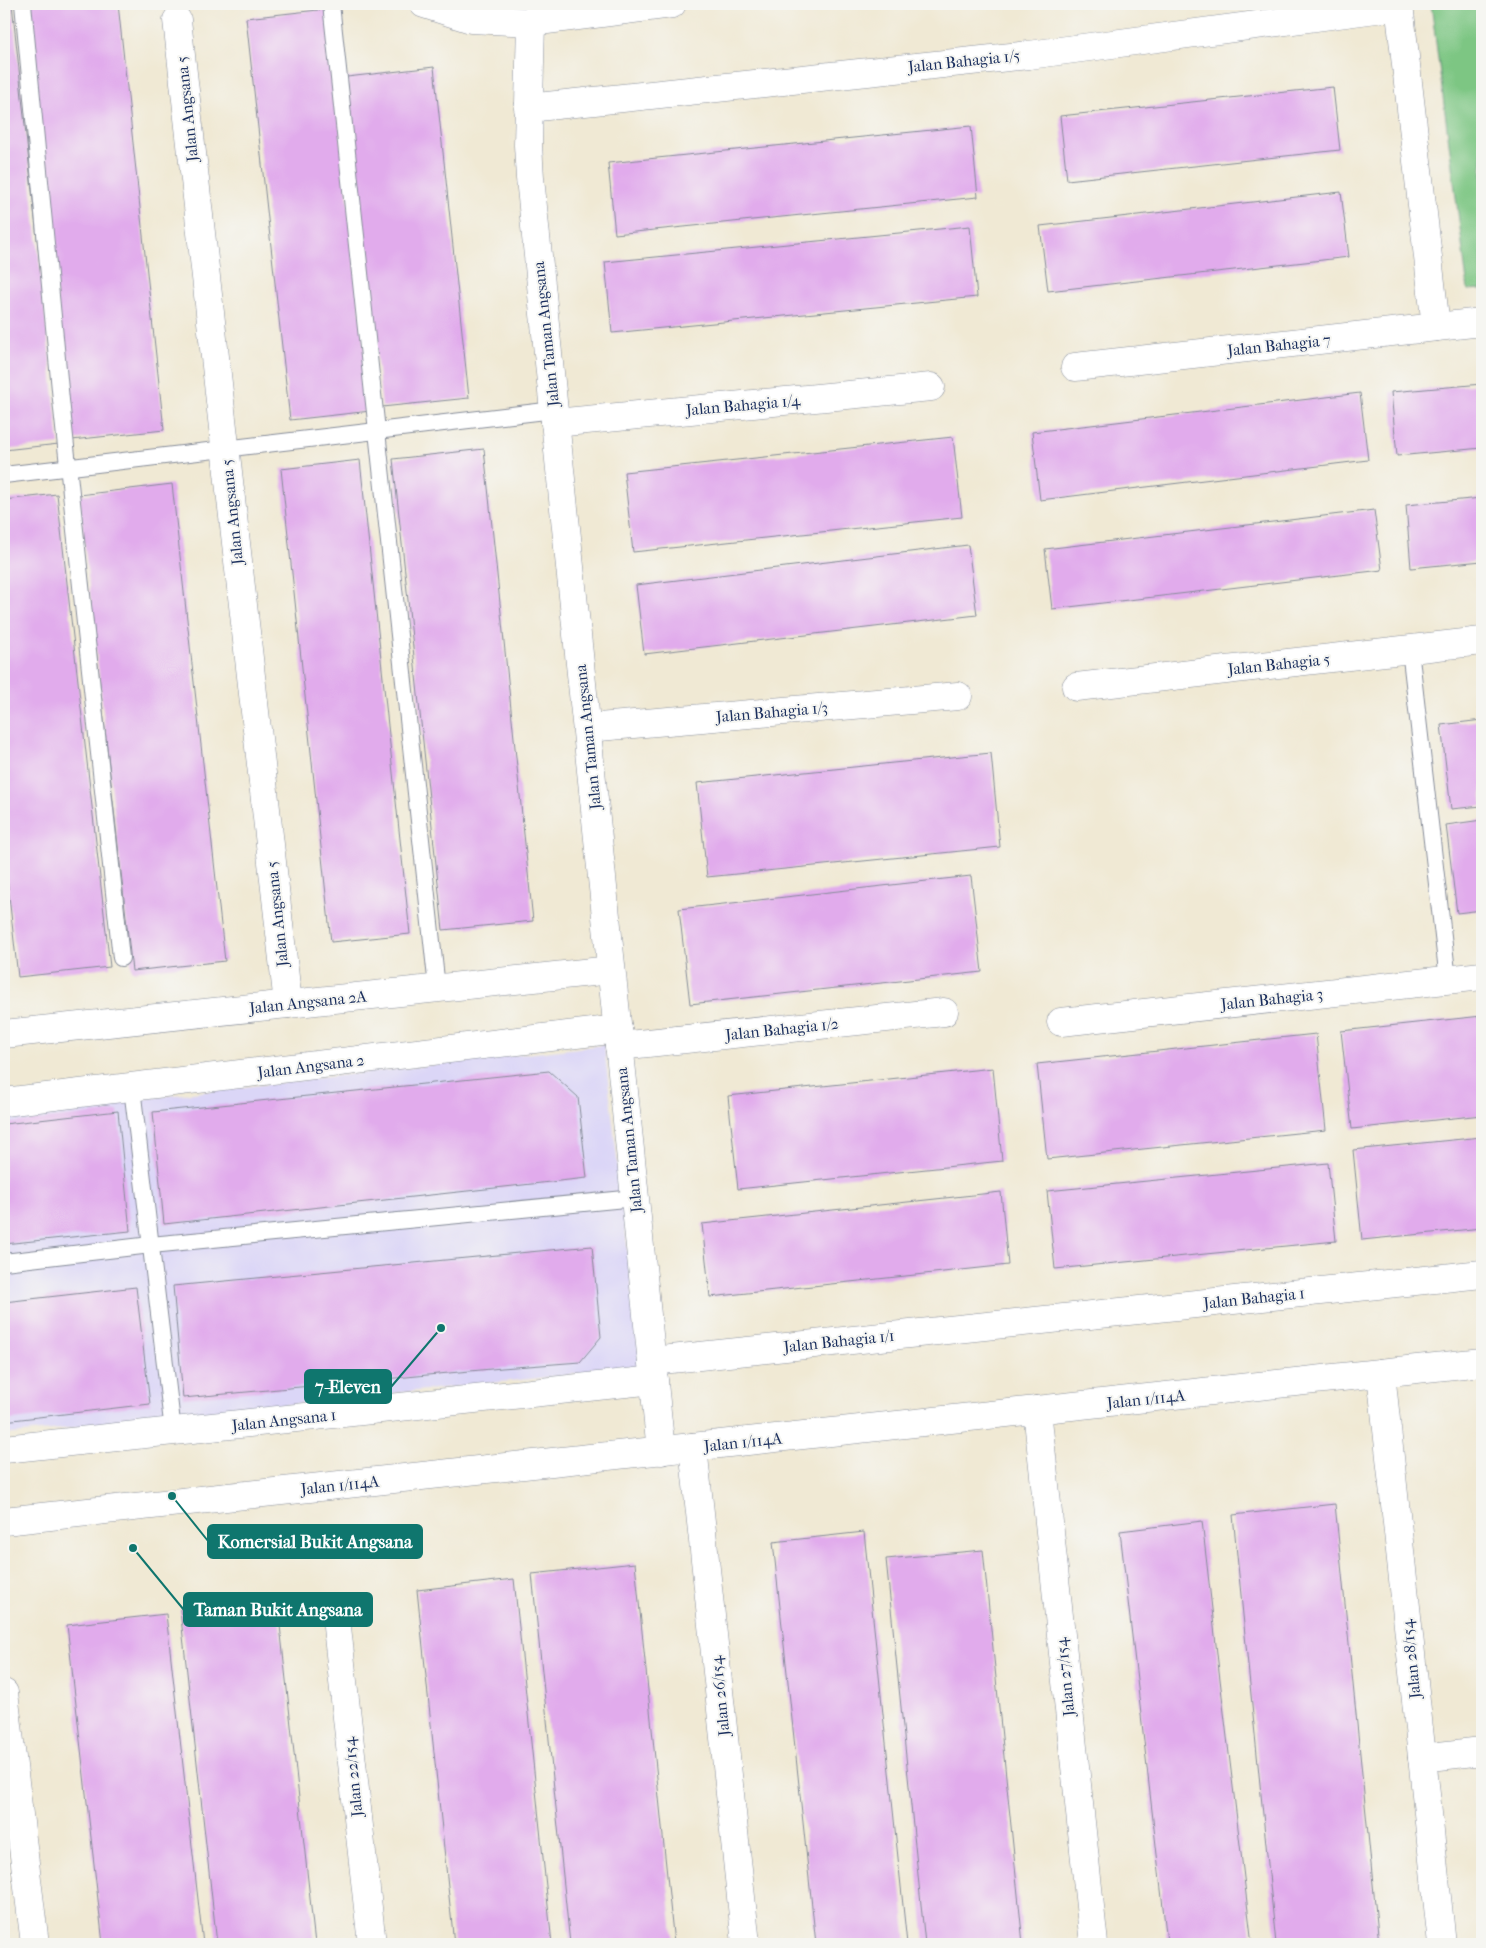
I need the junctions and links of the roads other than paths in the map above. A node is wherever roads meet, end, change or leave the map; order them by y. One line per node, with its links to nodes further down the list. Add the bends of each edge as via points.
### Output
1 (22, 4): 17 (lane)
2 (331, 4): 15 (lane)
3 (424, 4): 8 (street, via 471,19)
4 (503, 4): 8 (street)
5 (672, 4): 8 (street)
6 (1399, 5): 9 (street, Jalan Bahagia 1/5, via 1029,55); 11 (street)
7 (177, 20): 16 (street, Jalan Angsana 5)
8 (531, 22): 9 (street, Jalan Taman Angsana)
9 (528, 108): 14 (street, Jalan Taman Angsana, via 530,178)
10 (1482, 322): 11 (street, Jalan Bahagia 7)
11 (1436, 327): 12 (street, Jalan Bahagia 7)
12 (1075, 367)
13 (931, 387): 14 (street, Jalan Bahagia 1/4)
14 (555, 416): 15 (lane); 23 (street, Jalan Taman Angsana)
15 (377, 431): 16 (lane); 28 (lane)
16 (225, 449): 17 (lane); 29 (street, Jalan Angsana 5)
17 (68, 467): 18 (lane); 24 (lane)
18 (4, 475)
19 (1482, 641): 20 (street, Jalan Bahagia 5)
20 (1410, 649): 21 (street, Jalan Bahagia 5); 27 (lane)
21 (1076, 687)
22 (958, 696): 23 (street, Jalan Bahagia 1/3)
23 (587, 728): 25 (street, Jalan Taman Angsana)
24 (121, 958)
25 (612, 970): 28 (street, Jalan Angsana 2A); 33 (street, Jalan Taman Angsana)
26 (1482, 976): 27 (street, Jalan Bahagia 3)
27 (1448, 980): 31 (street, Jalan Bahagia 3)
28 (437, 988): 29 (street, Jalan Angsana 2A)
29 (288, 1004): 32 (street, Jalan Angsana 2A)
30 (944, 1012): 33 (street, Jalan Bahagia 1/2)
31 (1061, 1022)
32 (4, 1034)
33 (619, 1038): 34 (street, Jalan Angsana 2); 36 (street, Jalan Taman Angsana)
34 (132, 1088): 35 (street, Jalan Angsana 2); 37 (lane)
35 (4, 1102)
36 (635, 1198): 37 (lane); 42 (street, Jalan Taman Angsana)
37 (151, 1246): 38 (lane); 45 (lane)
38 (4, 1262)
39 (1482, 1274): 40 (street, Jalan Bahagia 1)
40 (1025, 1322): 42 (street, Jalan Bahagia 1/1)
41 (1482, 1362): 43 (street, Jalan 1/114A)
42 (653, 1371): 45 (street, Jalan Angsana 1); 48 (street, Jalan Taman Angsana)
43 (1381, 1373): 44 (street, Jalan 1/114A); 53 (street, Jalan 28/154)
44 (1037, 1410): 46 (street, Jalan 1/114A); 57 (street, Jalan 27/154)
45 (173, 1431): 47 (street, Jalan Angsana 1)
46 (693, 1447): 48 (street, Jalan 1/114A); 56 (street, Jalan 26/154)
47 (4, 1449)
48 (661, 1451): 49 (street, Jalan 1/114A)
49 (4, 1522)
50 (335, 1609): 55 (street, Jalan 22/154)
51 (4, 1693): 54 (street)
52 (1482, 1750): 53 (street)
53 (1422, 1758): 58 (street, Jalan 28/154)
54 (34, 1944)
55 (372, 1944)
56 (746, 1944)
57 (1094, 1944)
58 (1442, 1944)

